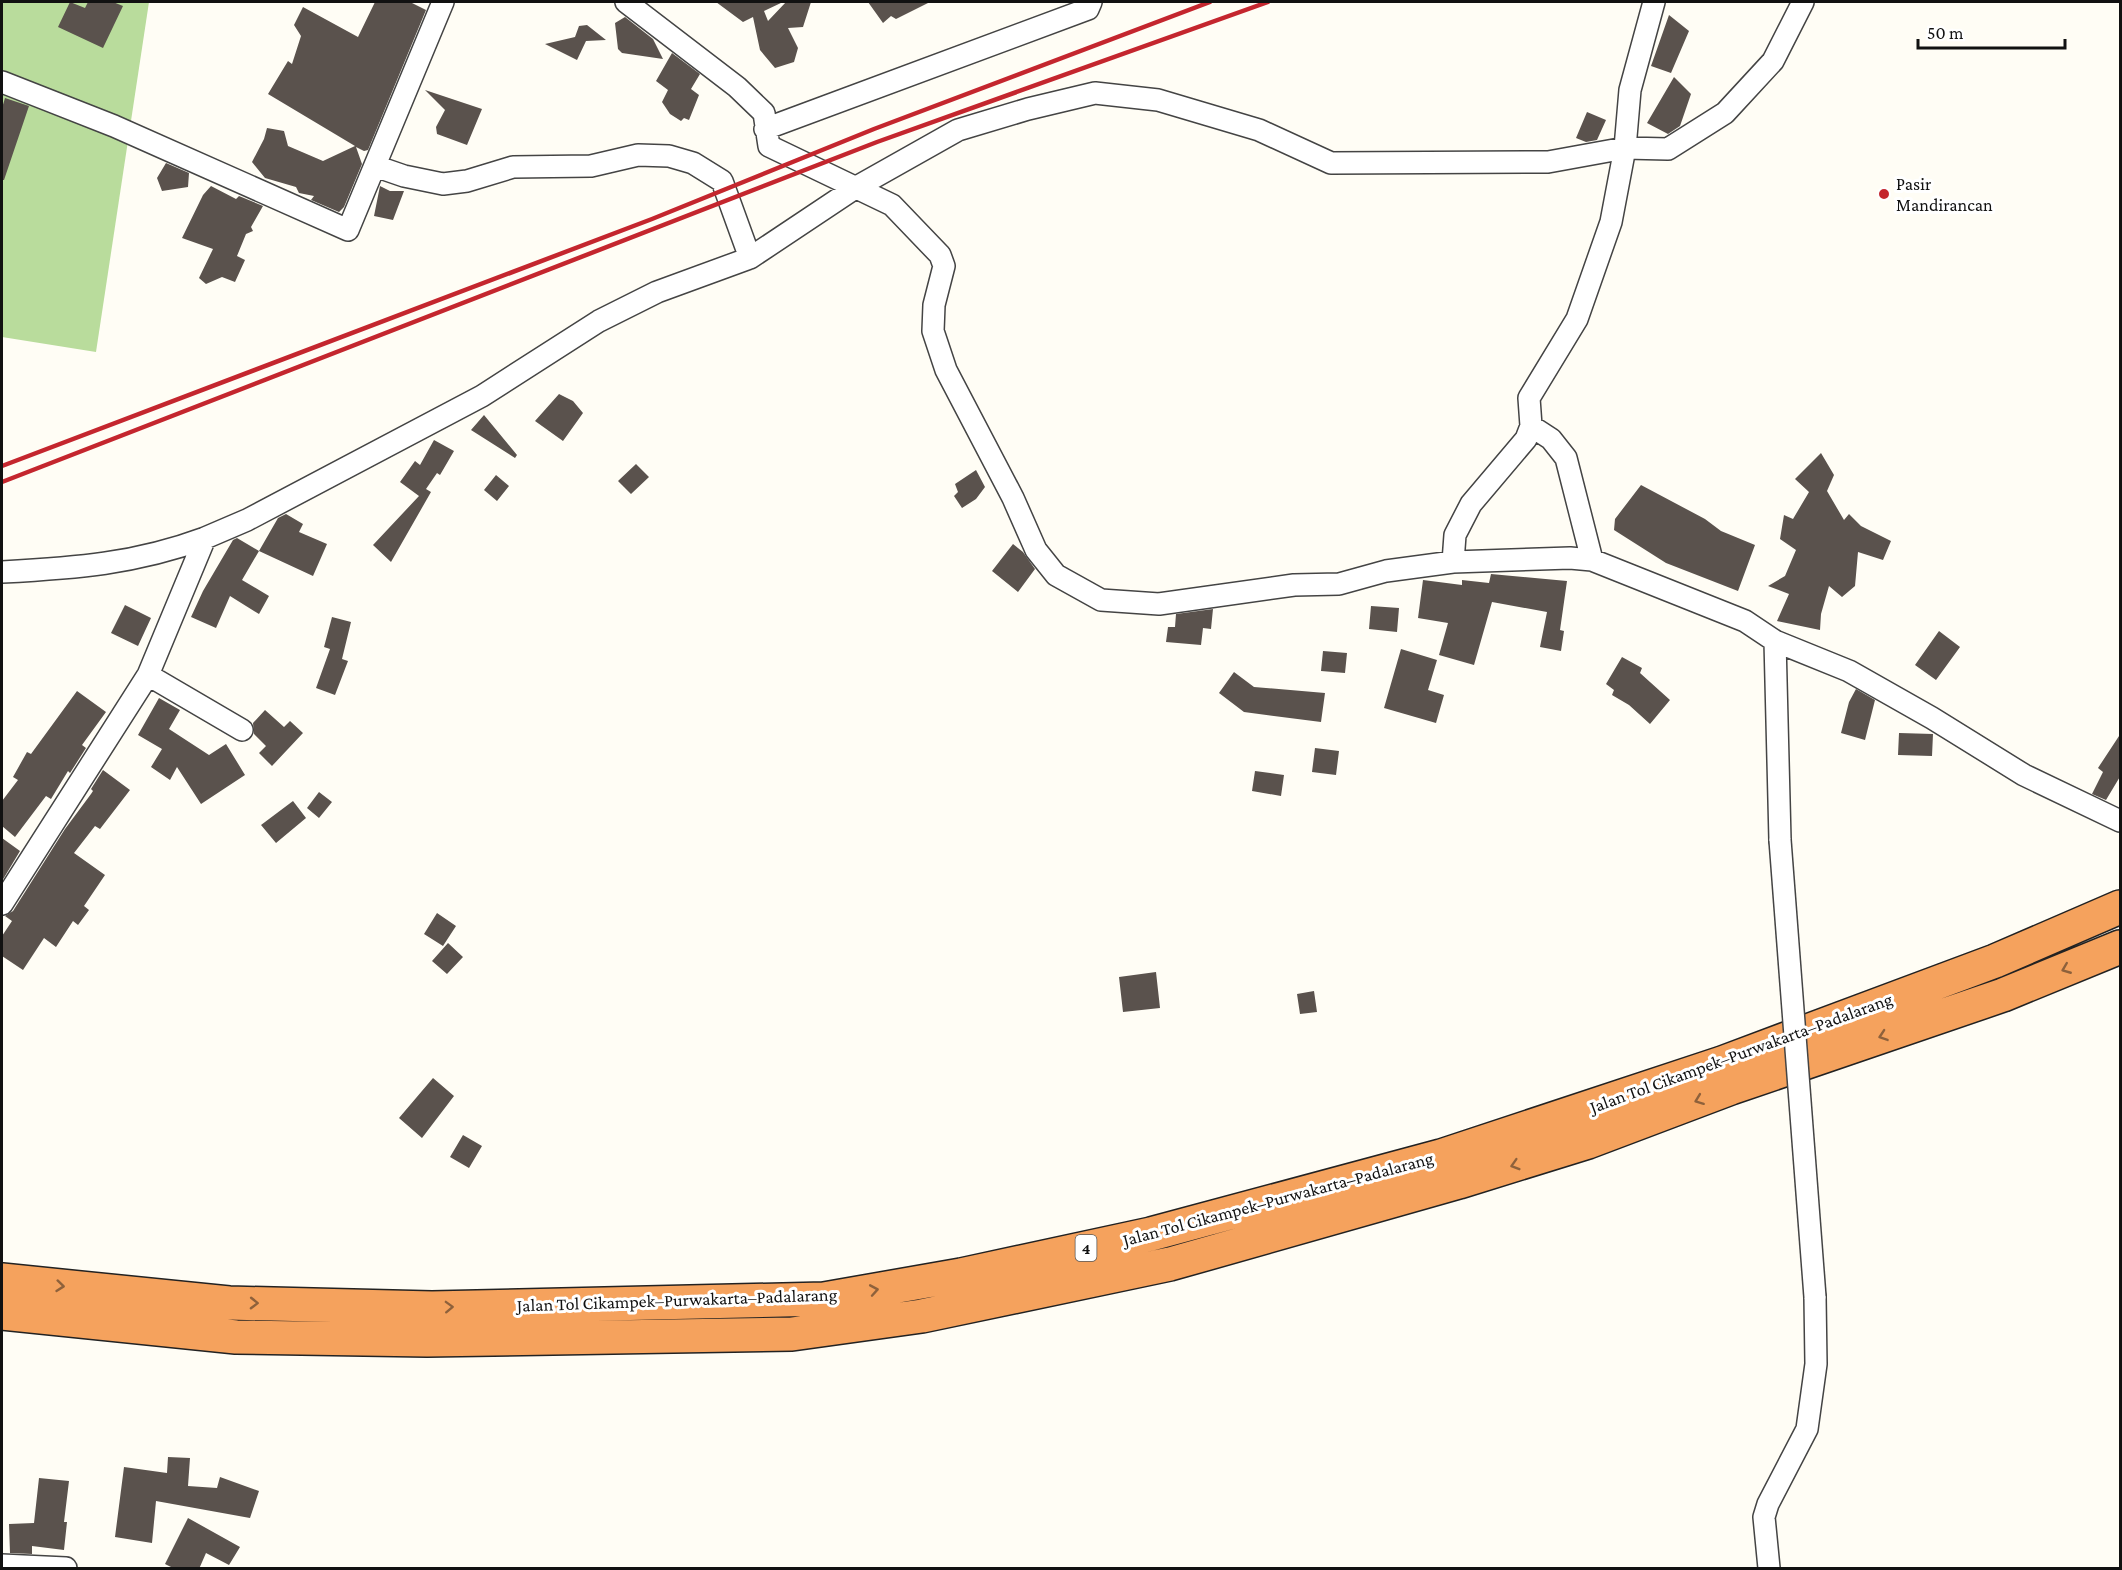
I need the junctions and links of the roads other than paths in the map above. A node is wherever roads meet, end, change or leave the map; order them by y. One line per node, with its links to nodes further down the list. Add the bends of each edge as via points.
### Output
1 (442, 2): 9 (street)
2 (627, 2): 7 (street, via 737,87 764,113)
3 (1091, 2): 7 (street, via 1088,9)
4 (1654, 2): 8 (street, via 1630,90)
5 (1803, 2): 8 (street, via 1773,61 1725,113 1668,149)
6 (2, 82): 9 (street, via 114,126 348,231)
7 (765, 129): 10 (street, via 769,146)
8 (1624, 148): 10 (street, via 1548,162 1331,163 1259,130 1192,110 1158,100 1095,93 958,130); 12 (street, via 1611,222 1593,278 1577,319 1529,398)
9 (375, 166): 11 (street, via 443,184 467,182 513,167 591,166 638,155 669,156 693,163 722,181)
10 (855, 188): 11 (street); 15 (street, via 892,206 940,255 944,266 934,305 933,331 946,370 1036,550 1056,575 1101,600 1159,604 1294,585 1339,584 1386,571)
11 (750, 258): 13 (street, via 657,292 608,316 482,396 247,520)
12 (1531, 426): 14 (street, via 1551,439 1566,458); 15 (street, via 1513,456 1471,504 1455,535)
13 (205, 538): 16 (street, via 100,566); 18 (street)
14 (1592, 560): 15 (street); 17 (street, via 1745,621)
15 (1453, 562)
16 (2, 573)
17 (1775, 641): 20 (street, via 1849,671 2024,775); 28 (street, bridge, via 1780,840 1815,1297 1816,1364 1807,1429 1764,1517)
18 (148, 675): 19 (street); 21 (street)
19 (242, 730)
20 (2121, 821)
21 (2, 903)
22 (2121, 907): 24 (highway, Jalan Tol Cikampek–Purwakarta–Padalarang / 4, one-way to 22, via 229,1303 432,1308 824,1299 961,1275 1151,1234 1441,1156 1722,1063 1995,961)
23 (2121, 947): 25 (highway, Jalan Tol Cikampek–Purwakarta–Padalarang / 4, one-way to 25, via 2002,994 1588,1142 1459,1182 1170,1264 921,1316 792,1334 427,1340 236,1337)
24 (2, 1280)
25 (2, 1313)
26 (2, 1565): 27 (street)
27 (66, 1569)
28 (1769, 1569)

